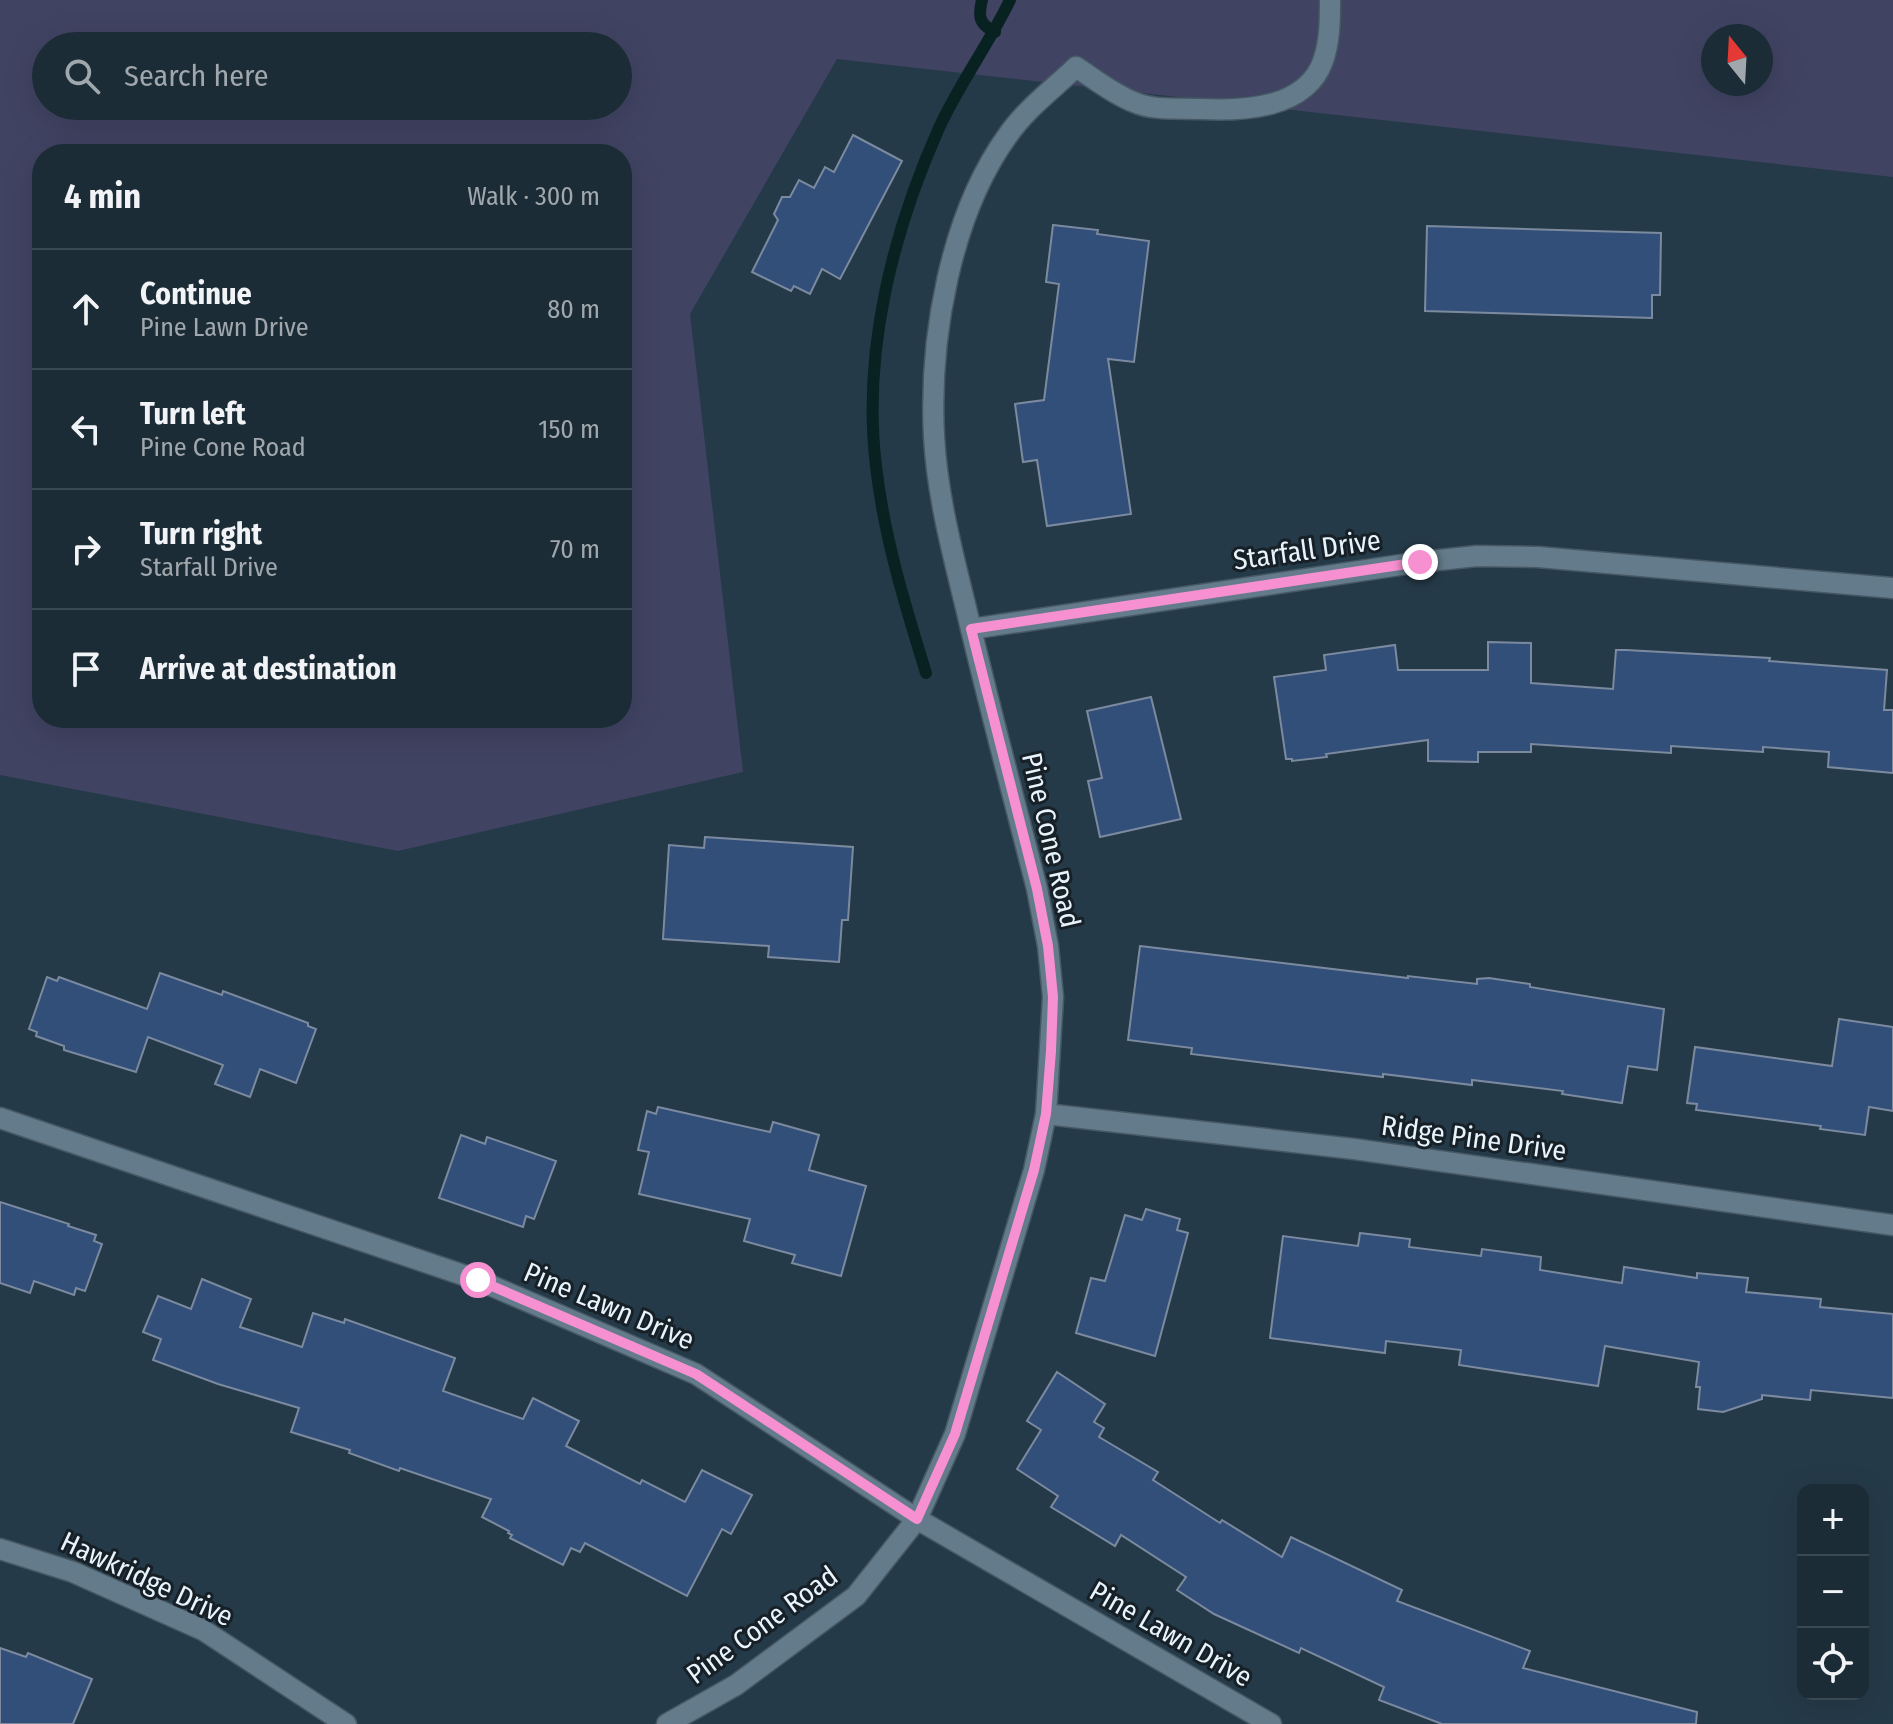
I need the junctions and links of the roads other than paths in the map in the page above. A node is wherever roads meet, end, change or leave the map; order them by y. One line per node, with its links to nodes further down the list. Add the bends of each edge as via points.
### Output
1 (1330, 0): 3 (street, Pine Cone Road, via 1322,64 1304,87 1283,101 1220,110 1144,106 1076,67 1022,117 994,157 954,255 934,380 934,436 945,515)
2 (1893, 588): 3 (street, Starfall Drive, via 1477,556)
3 (971, 629): 4 (street, Pine Cone Road, via 1048,946 1053,997)
4 (1046, 1114): 6 (street, Ridge Pine Drive, via 1354,1149); 7 (street, Pine Cone Road, via 955,1434)
5 (0, 1118): 7 (street, Pine Lawn Drive, via 478,1280 696,1374)
6 (1893, 1225)
7 (917, 1519): 10 (street, Pine Cone Road, via 856,1596 736,1685); 11 (street, Pine Lawn Drive)
8 (0, 1549): 9 (street, Hawkridge Drive, via 73,1572 203,1630)
9 (346, 1724)
10 (667, 1724)
11 (1271, 1724)

